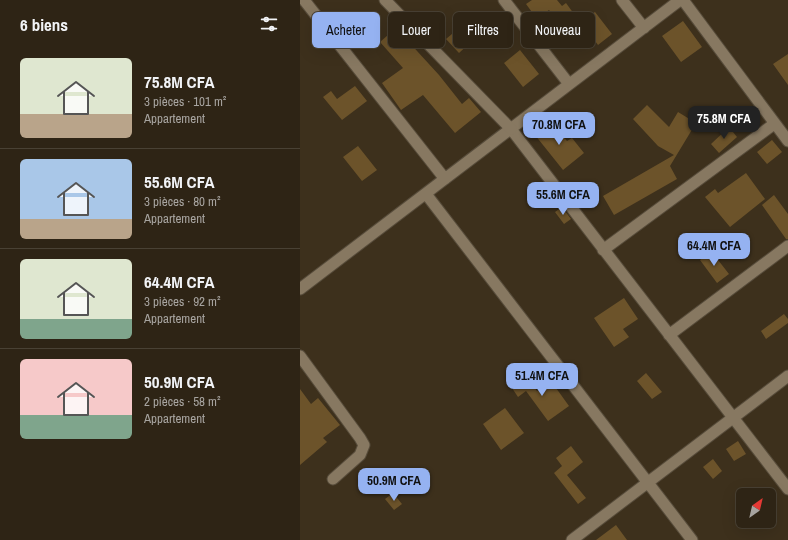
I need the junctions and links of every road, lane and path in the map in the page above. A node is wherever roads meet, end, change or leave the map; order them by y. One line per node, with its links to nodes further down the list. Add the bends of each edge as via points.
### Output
1 (304, 0): 11 (street)
2 (385, 0): 9 (street)
3 (504, 0): 7 (street)
4 (622, 0): 6 (street)
5 (681, 0): 6 (street); 8 (street)
6 (644, 28): 7 (street)
7 (569, 84): 9 (street)
8 (774, 124): 10 (street); 14 (street)
9 (510, 129): 11 (street); 14 (street)
10 (788, 142)
11 (445, 179): 12 (street)
12 (426, 194): 15 (street); 21 (street)
13 (788, 246): 16 (street)
14 (603, 250): 16 (street)
15 (300, 289)
16 (669, 335): 19 (street)
17 (300, 356): 20 (street, via 364,445 360,455)
18 (788, 376): 19 (street)
19 (733, 417): 21 (street); 22 (street)
20 (333, 479)
21 (648, 482): 23 (street); 24 (street)
22 (788, 489)
23 (572, 540)
24 (692, 540)

